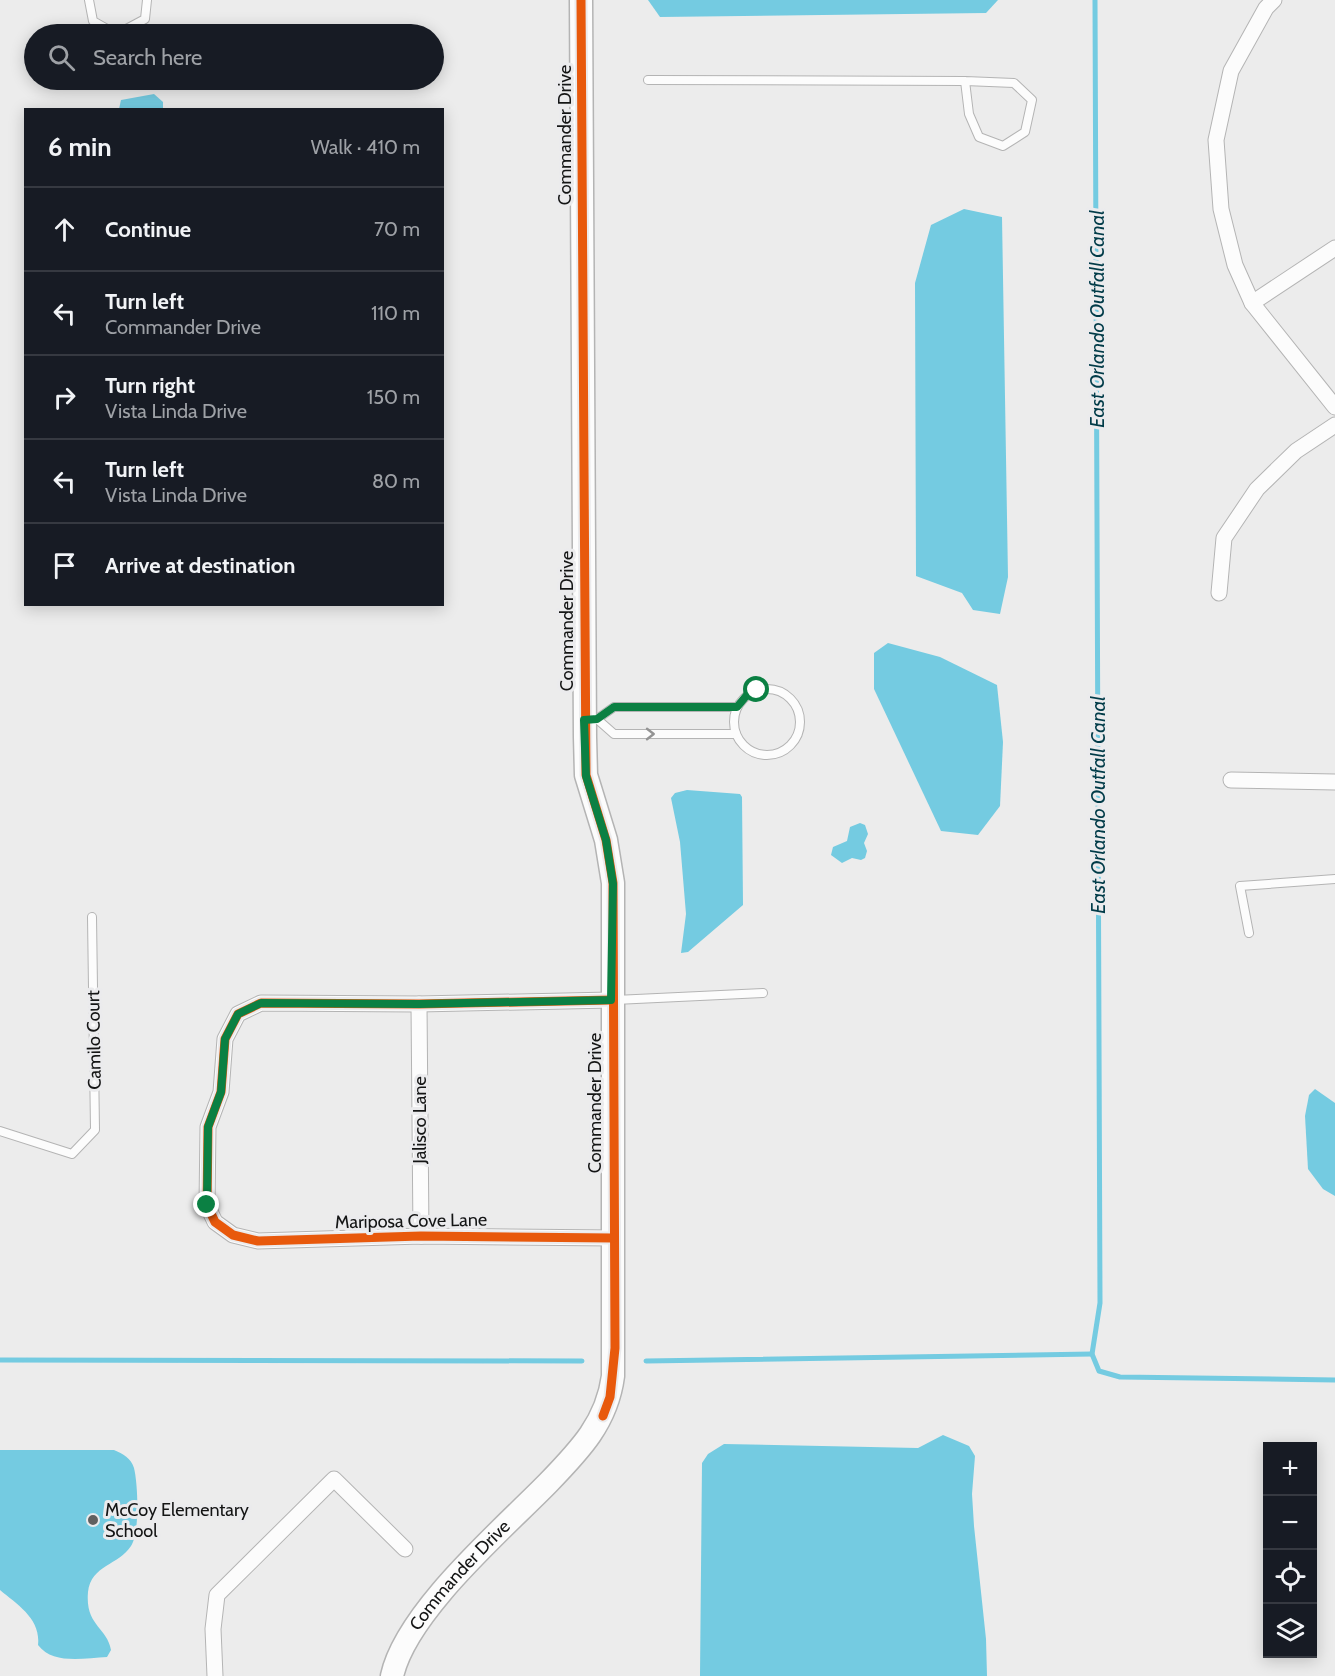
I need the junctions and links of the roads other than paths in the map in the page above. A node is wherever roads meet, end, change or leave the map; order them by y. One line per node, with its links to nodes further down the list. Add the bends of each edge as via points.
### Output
1 (89, 0): 5 (lane, via 93,21)
2 (147, 0): 6 (lane, via 145,20)
3 (581, 0): 15 (street, Commander Drive)
4 (1274, 0): 10 (street, via 1231,70 1216,140 1221,209 1235,265)
5 (98, 24)
6 (137, 24)
7 (648, 80): 8 (lane)
8 (965, 81): 8 (lane, via 1014,82 1032,100 1025,132 1003,146 979,137 969,114)
9 (1335, 248): 10 (street)
10 (1252, 303): 11 (street)
11 (1335, 407)
12 (1335, 425): 13 (street, via 1296,451 1257,489 1224,538)
13 (1219, 593)
14 (737, 707): 15 (lane, via 614,707); 16 (lane); 16 (lane, via 757,690 779,691 795,705 800,727 790,746 777,753 755,753)
15 (591, 719): 16 (lane, one-way to 16, via 614,734); 23 (street, Commander Drive, via 586,776 606,840 613,884)
16 (736, 734)
17 (1231, 780): 18 (street)
18 (1335, 782)
19 (1335, 879): 21 (lane, via 1240,886)
20 (92, 917): 25 (lane, Camilo Court, via 95,1130 72,1154)
21 (1249, 933)
22 (763, 993): 23 (lane)
23 (611, 1000): 24 (street); 27 (street, Commander Drive)
24 (419, 1004): 26 (street, Jalisco Lane); 26 (street, Mariposa Cove Lane, via 261,1003 238,1014 225,1039 221,1092 208,1127 207,1205 215,1222 233,1235 258,1241)
25 (0, 1131)
26 (421, 1236): 27 (street, Mariposa Cove Lane)
27 (613, 1238): 30 (street, Commander Drive, via 613,1376 603,1416 572,1458 438,1596 410,1632)
28 (405, 1549): 29 (street, via 334,1479 217,1595 213,1629)
29 (215, 1676)
30 (392, 1676)

